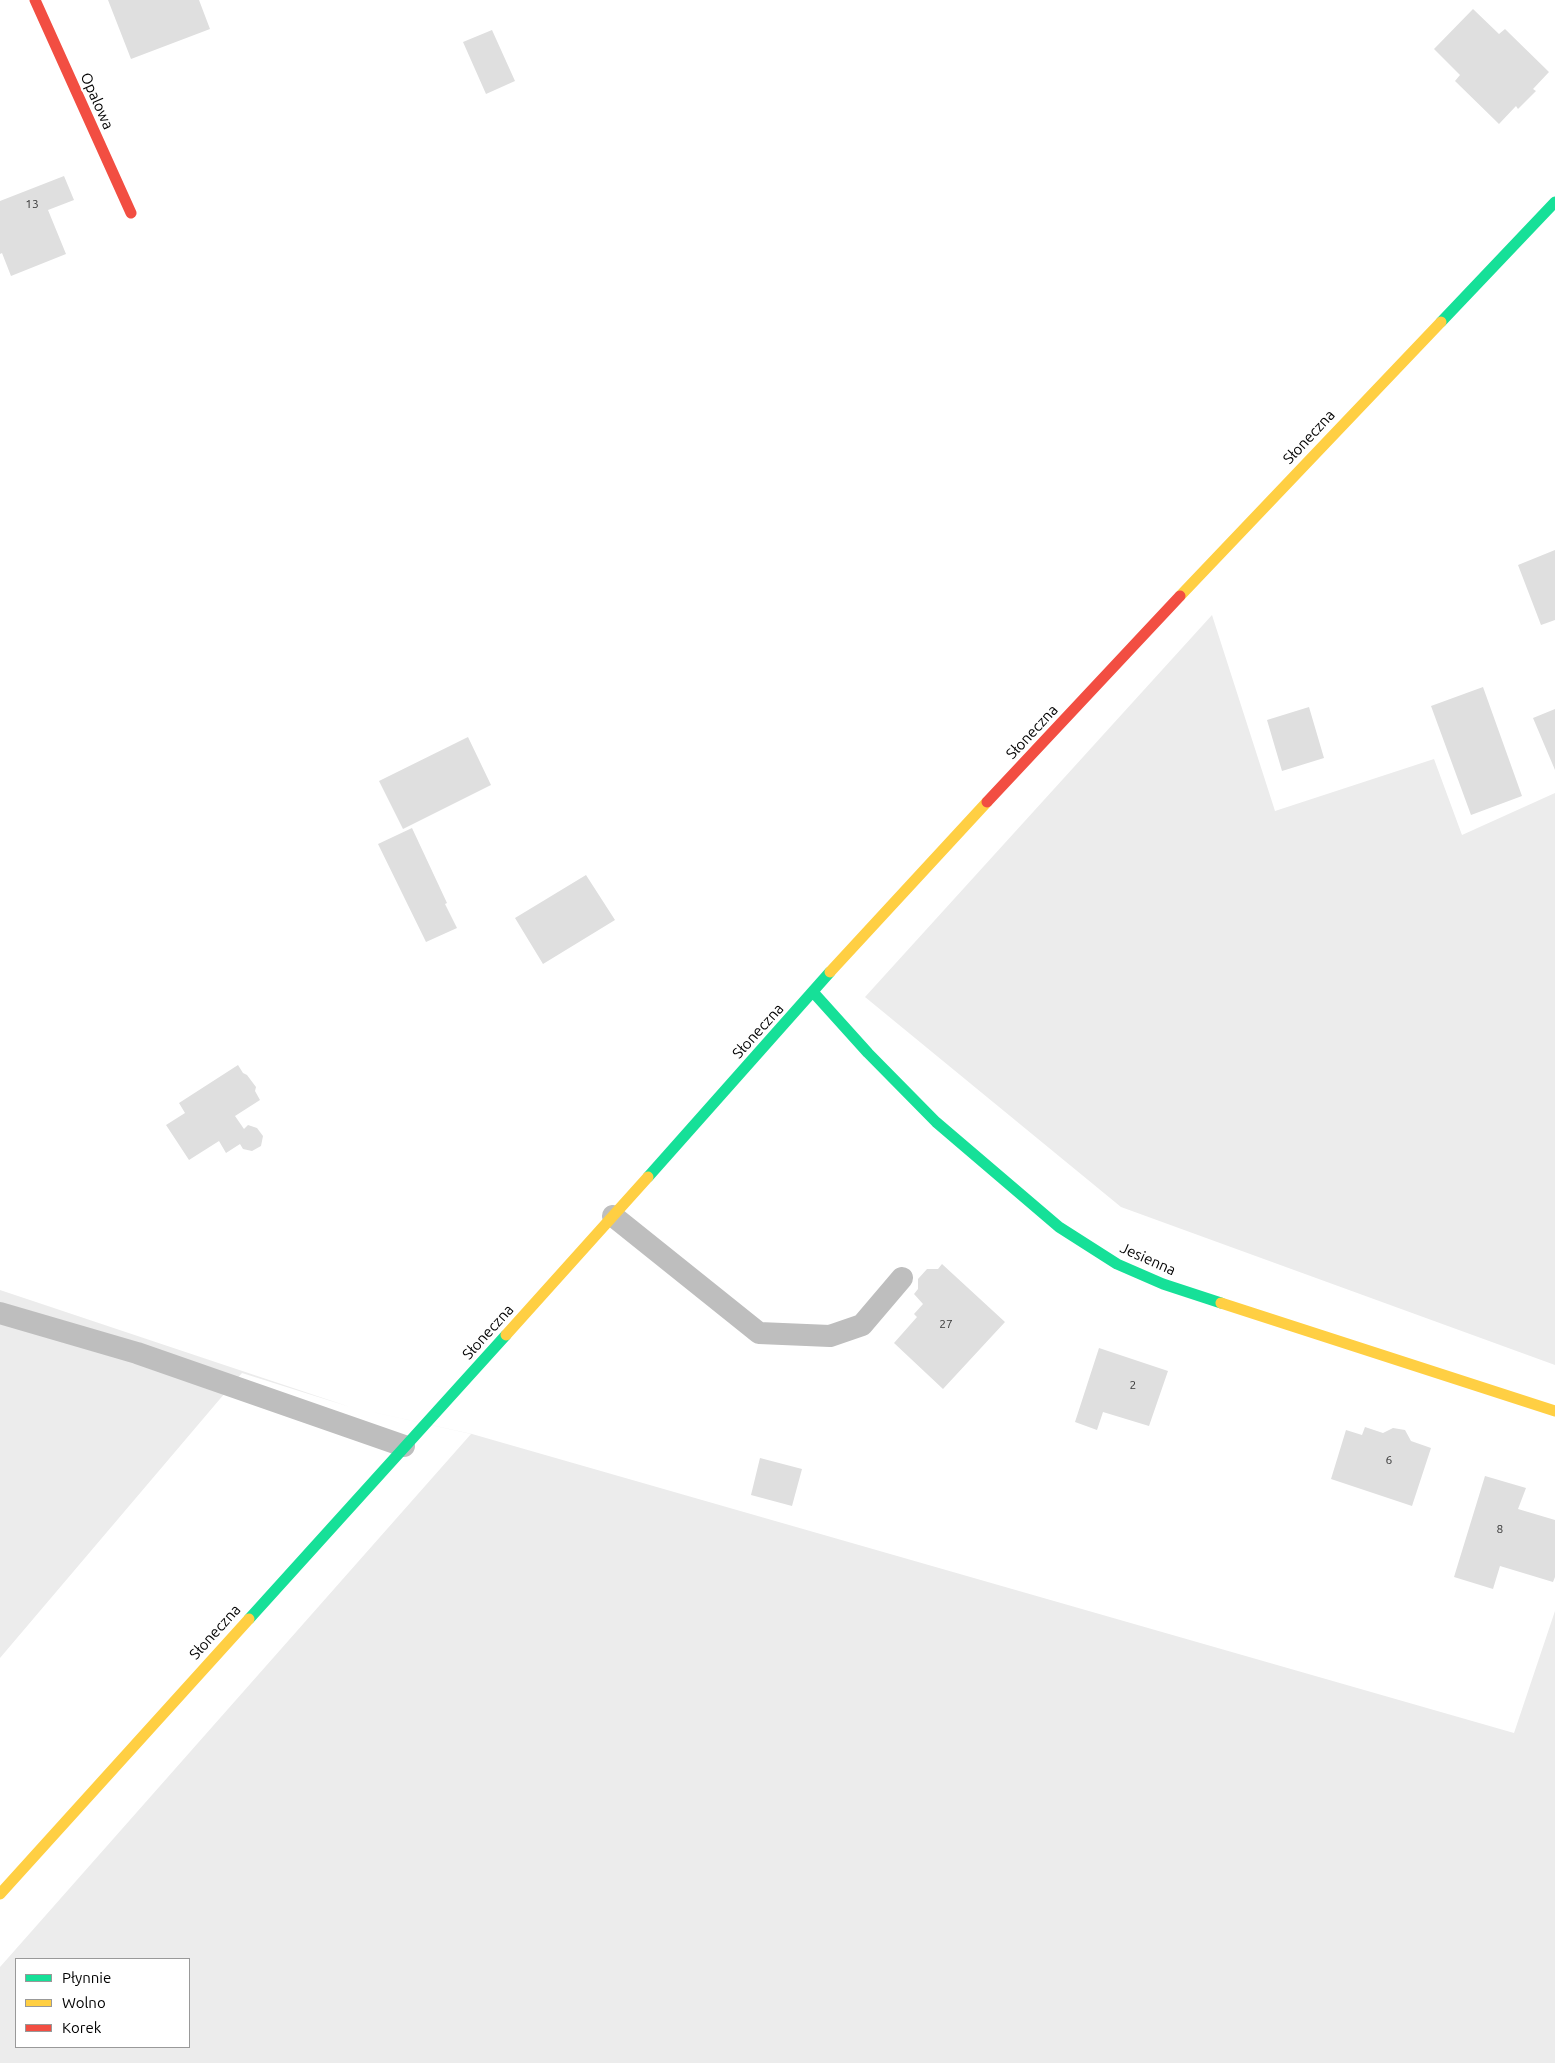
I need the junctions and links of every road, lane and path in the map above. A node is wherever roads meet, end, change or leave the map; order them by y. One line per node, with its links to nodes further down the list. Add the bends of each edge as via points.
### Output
1 (35, 0): 3 (street, Opalowa)
2 (1555, 202): 4 (street, Słoneczna, via 1175,601)
3 (131, 213)
4 (813, 992): 5 (street, Słoneczna); 8 (street, Jesienna, via 936,1122 1060,1226 1117,1264 1163,1284)
5 (613, 1216): 6 (lane, via 759,1332 830,1336 862,1325); 9 (street, Słoneczna)
6 (902, 1278)
7 (0, 1313): 9 (lane, via 137,1353)
8 (1555, 1411)
9 (404, 1446): 10 (street, Słoneczna)
10 (0, 1894)

